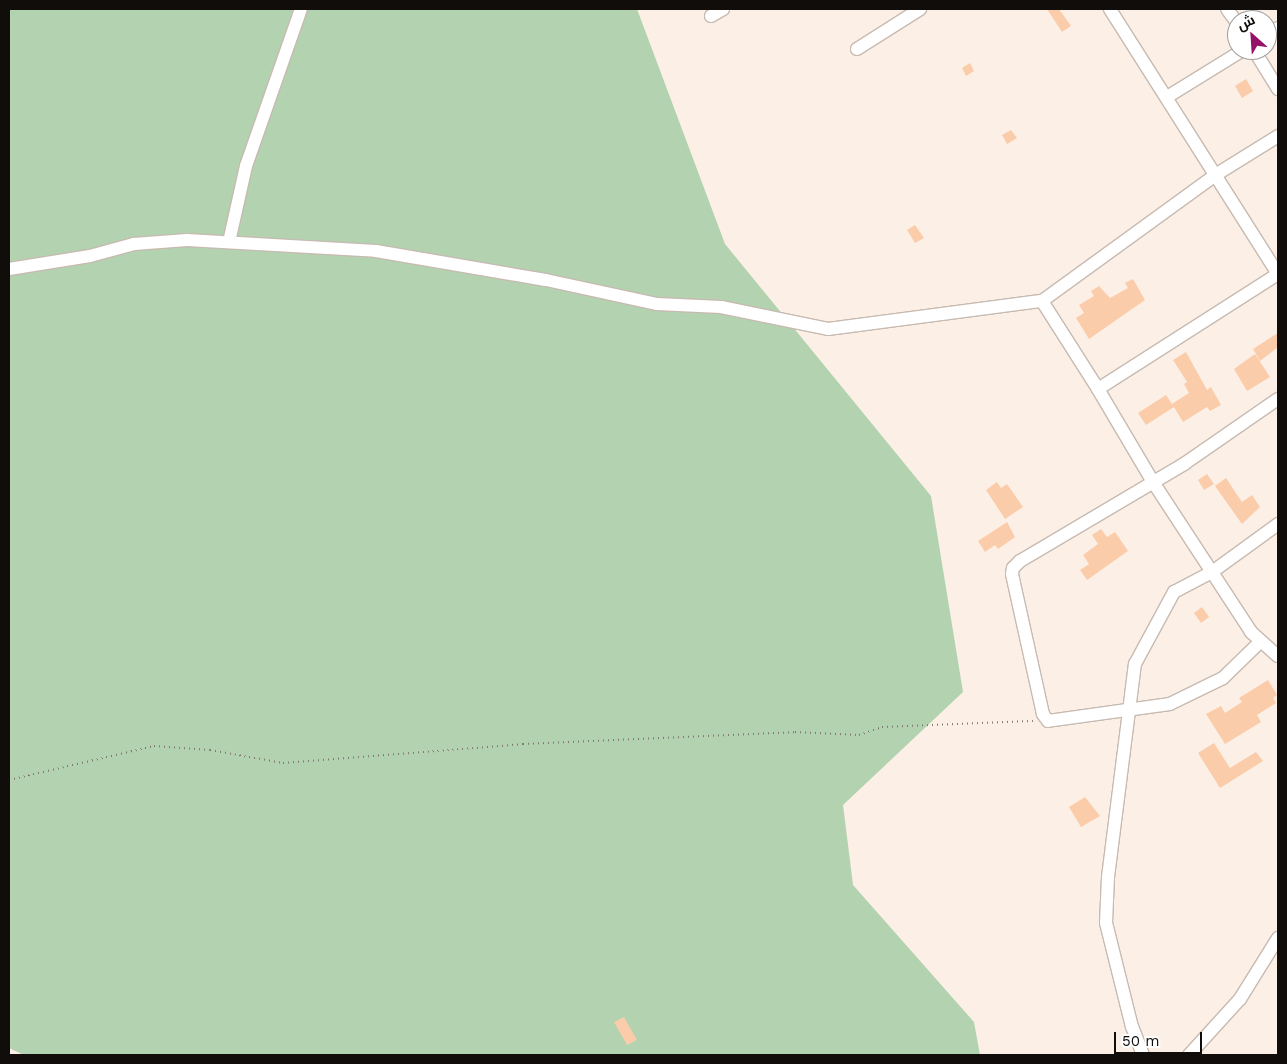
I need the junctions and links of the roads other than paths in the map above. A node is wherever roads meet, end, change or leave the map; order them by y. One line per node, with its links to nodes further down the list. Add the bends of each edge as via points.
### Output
1 (301, 9): 13 (street, via 246,166)
2 (723, 9): 5 (street)
3 (920, 9): 6 (street)
4 (1110, 9): 10 (street)
5 (711, 16)
6 (857, 49)
7 (1227, 60): 10 (street)
8 (1260, 60): 9 (street)
9 (1278, 88)
10 (1167, 98): 12 (street)
11 (1278, 136): 12 (street)
12 (1216, 174): 15 (street); 16 (street, via 1278,274)
13 (228, 242): 14 (street, via 187,240 134,244 90,256); 15 (street, via 376,252 546,280 656,304 721,307 828,329)
14 (9, 269)
15 (1042, 301): 16 (street)
16 (1098, 389): 18 (street)
17 (1278, 399): 18 (street)
18 (1153, 482): 20 (street); 23 (street, via 1013,568 1044,714 1048,720)
19 (1278, 524): 20 (street)
20 (1212, 572): 21 (street); 23 (street, via 1174,592 1135,664)
21 (1260, 642): 22 (street); 23 (street, via 1223,678 1207,688 1170,704)
22 (1278, 656)
23 (1132, 710): 25 (street, via 1110,867 1106,923 1132,1027)
24 (1278, 938): 26 (street, via 1240,999)
25 (1143, 1055)
26 (1189, 1055)

